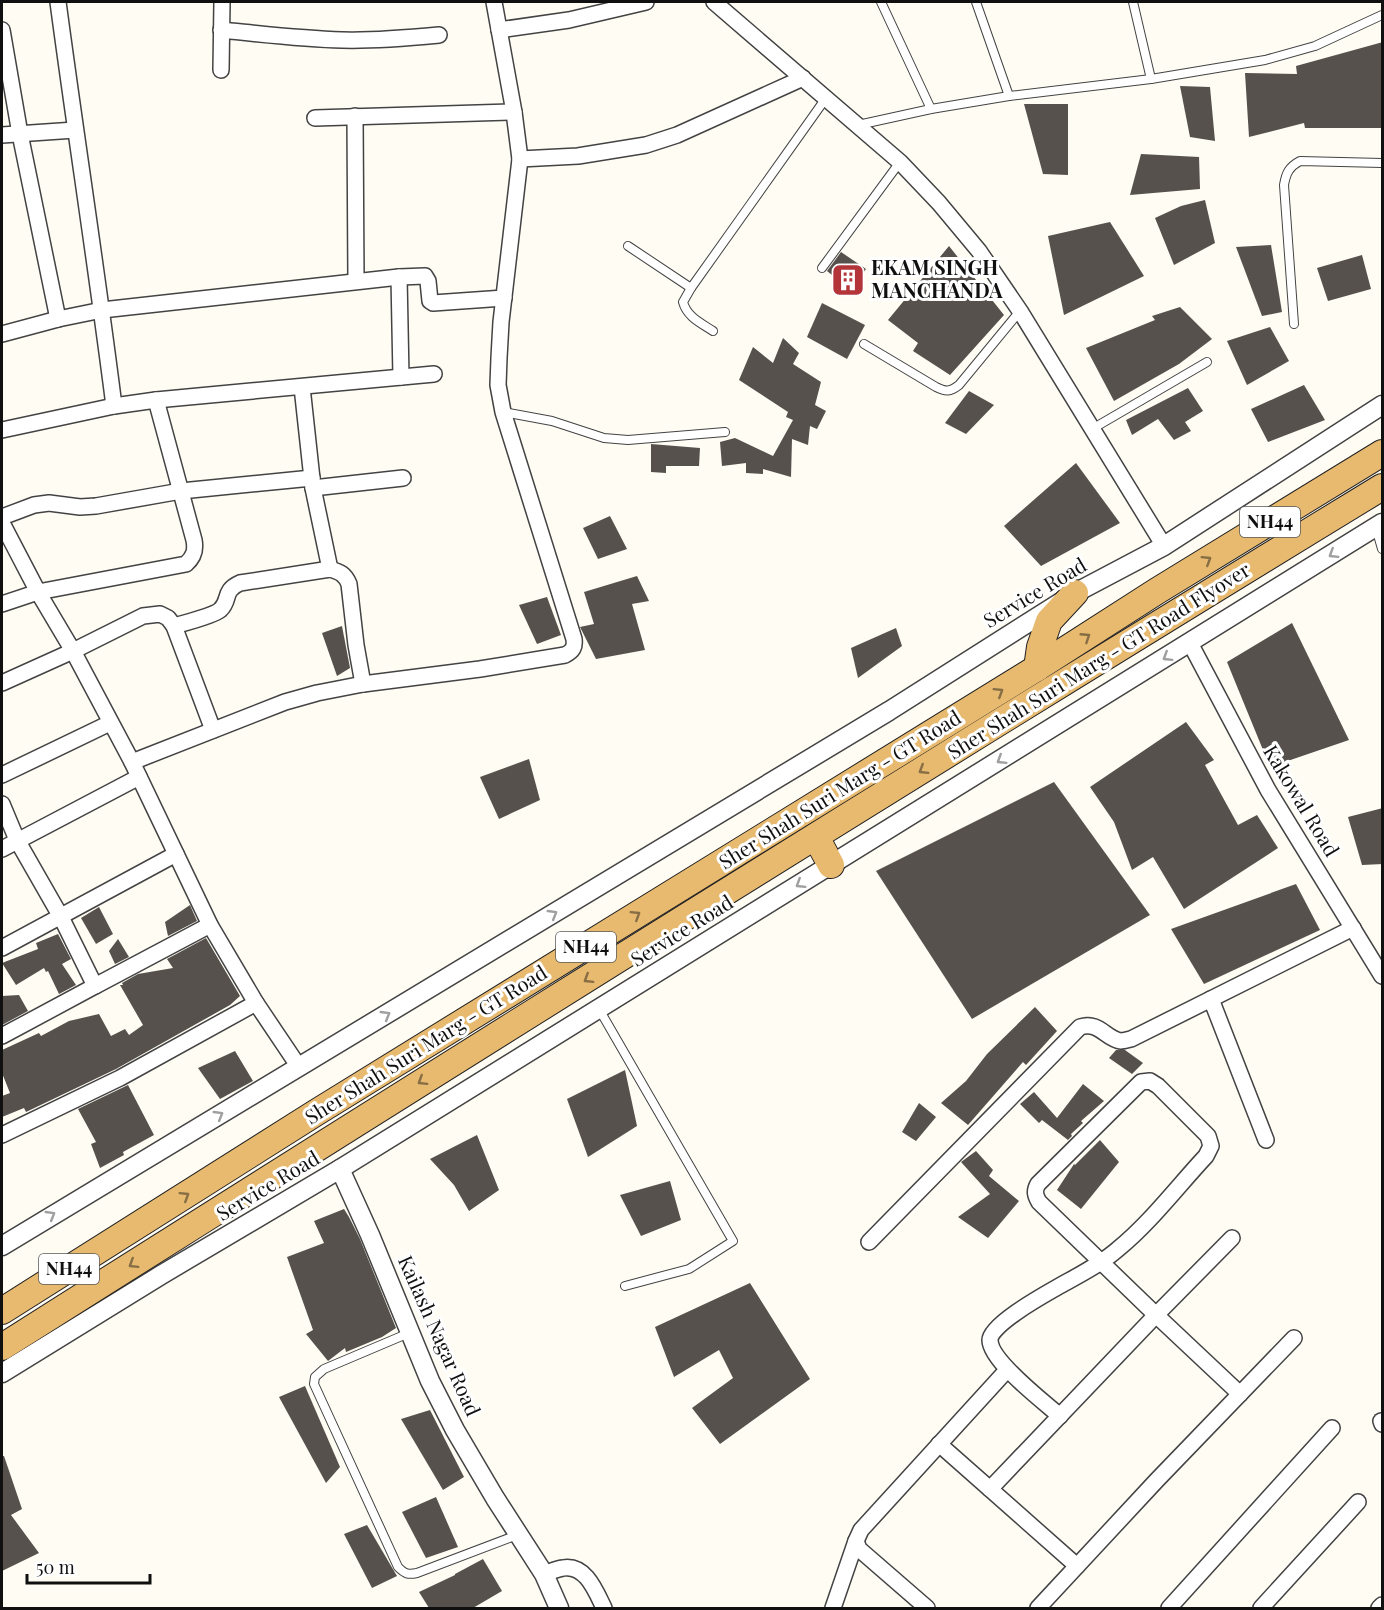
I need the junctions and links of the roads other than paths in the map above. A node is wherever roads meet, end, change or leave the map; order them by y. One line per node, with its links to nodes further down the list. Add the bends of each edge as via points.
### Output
1 (58, 2): 24 (street)
2 (222, 2): 11 (street)
3 (494, 2): 12 (street)
4 (646, 2): 12 (street, via 569,20)
5 (714, 2): 15 (street)
6 (881, 2): 19 (lane)
7 (976, 2): 17 (lane)
8 (1133, 2): 16 (lane)
9 (1383, 15): 16 (lane, via 1315,46 1265,60)
10 (2, 30): 25 (street)
11 (221, 30): 13 (street, via 320,40); 14 (street)
12 (499, 30): 20 (street)
13 (439, 35)
14 (221, 70)
15 (803, 78): 18 (street); 27 (street, via 646,145 578,156)
16 (1151, 79): 17 (lane)
17 (1009, 96): 19 (lane)
18 (826, 98): 23 (street); 34 (lane)
19 (930, 109): 23 (lane)
20 (514, 112): 21 (street); 27 (street)
21 (355, 116): 22 (street); 33 (street)
22 (315, 118)
23 (858, 124): 28 (street)
24 (75, 130): 25 (street); 36 (street)
25 (20, 134): 26 (street); 38 (street)
26 (2, 135)
27 (520, 159): 35 (street)
28 (900, 162): 31 (lane); 37 (street, via 979,251)
29 (1383, 163): 39 (lane, via 1300,161 1286,174)
30 (628, 246): 34 (lane)
31 (822, 268)
32 (399, 277): 33 (street); 35 (street, via 425,276 433,303); 45 (street)
33 (356, 281): 36 (street)
34 (691, 288): 40 (lane, via 683,302 685,309)
35 (504, 298): 50 (street, via 498,385)
36 (102, 310): 38 (street); 49 (street)
37 (1020, 311): 42 (lane, via 951,392 944,392); 51 (street)
38 (58, 319): 41 (street)
39 (1294, 324)
40 (713, 331)
41 (2, 334)
42 (864, 344)
43 (1207, 362): 51 (lane)
44 (434, 374): 45 (street)
45 (401, 377): 46 (street)
46 (302, 387): 47 (street); 56 (street)
47 (156, 400): 49 (street); 58 (street)
48 (1383, 405): 62 (street, Service Road)
49 (114, 406): 52 (street)
50 (503, 412): 53 (lane, via 552,421 604,438 628,440); 73 (street, via 574,639 572,651 480,669)
51 (1092, 429): 62 (street)
52 (2, 430)
53 (725, 432)
54 (1383, 453): 71 (highway, Sher Shah Suri Marg - GT Road Flyover / NH44, one-way to 54)
55 (402, 478): 56 (street)
56 (313, 483): 58 (street); 64 (street)
57 (1383, 487): 80 (highway, Sher Shah Suri Marg - GT Road Flyover / NH44, one-way to 80)
58 (181, 491): 59 (street, via 96,506 34,505); 65 (street, via 195,547 186,564)
59 (2, 517)
60 (2, 523): 65 (street)
61 (1379, 525): 63 (lane); 69 (street, Service Road, one-way to 69)
62 (1164, 546): 66 (street, Service Road)
63 (1383, 549)
64 (330, 569): 68 (street, via 240,583 228,591 217,612); 73 (street, via 340,572 349,584)
65 (38, 592): 67 (street); 70 (street)
66 (1075, 593): 71 (highway, via 1049,621); 95 (street, Service Road, one-way to 66, via 889,711)
67 (2, 604)
68 (174, 626): 70 (street, via 160,614 143,616); 75 (street)
69 (1190, 643): 84 (street, Service Road, one-way to 84); 87 (street, Kakowal Road, via 1268,790)
70 (73, 651): 72 (street); 74 (street)
71 (1037, 668): 104 (highway, Sher Shah Suri Marg - GT Road / NH44, one-way to 71)
72 (2, 683)
73 (363, 684): 75 (street, via 285,702)
74 (110, 723): 76 (street); 77 (street)
75 (213, 730): 76 (street)
76 (132, 762): 78 (street)
77 (2, 775)
78 (138, 777): 81 (street); 83 (street)
79 (2, 804): 81 (street)
80 (816, 837): 84 (highway); 108 (highway, Sher Shah Suri Marg - GT Road / NH44, one-way to 108)
81 (17, 840): 82 (street); 85 (street)
82 (2, 849)
83 (177, 854): 85 (street); 86 (street)
84 (831, 865): 93 (street, Service Road, one-way to 93)
85 (61, 917): 88 (street); 90 (street)
86 (210, 925): 90 (street); 92 (street)
87 (1353, 928): 89 (street, Kakowal Road); 91 (street)
88 (2, 948)
89 (1383, 976)
90 (95, 986): 94 (street)
91 (1211, 999): 97 (street); 100 (street, via 1122,1041 1096,1027 1080,1027)
92 (256, 1003): 95 (street); 96 (street, via 120,1078)
93 (599, 1009): 98 (street, Service Road); 103 (lane, via 733,1241 689,1269)
94 (2, 1036)
95 (299, 1067): 101 (street, Service Road, one-way to 95)
96 (2, 1135)
97 (1266, 1140)
98 (340, 1169): 106 (street, Kailash Nagar Road); 110 (street, Service Road)
99 (1232, 1238): 105 (street)
100 (869, 1242)
101 (2, 1246)
102 (1100, 1262): 102 (street, via 1039,1202 1035,1190 1133,1089 1150,1081 1201,1127 1211,1146 1136,1233); 105 (street); 109 (street, via 1035,1299 996,1327 989,1337 990,1347)
103 (625, 1286)
104 (2, 1311)
105 (1156, 1315): 111 (street); 112 (street)
106 (410, 1332): 117 (street, Kailash Nagar Road, via 455,1430); 117 (lane, via 324,1369 315,1377 314,1384 398,1567 409,1575 417,1573)
107 (1294, 1338): 111 (street)
108 (2, 1347)
109 (1007, 1370): 112 (street); 114 (street)
110 (2, 1373)
111 (1240, 1394): 119 (street)
112 (1060, 1416): 115 (street)
113 (1332, 1428): 127 (street)
114 (939, 1444): 115 (street); 118 (street, via 861,1530)
115 (990, 1490): 119 (street)
116 (1358, 1502): 128 (street)
117 (519, 1534): 120 (street, Kailash Nagar Road)
118 (856, 1541): 124 (street); 125 (street, via 859,1549)
119 (1077, 1566): 126 (street)
120 (544, 1574): 122 (street, Kailash Nagar Road); 123 (street, via 563,1568 579,1570)
121 (1383, 1605): 129 (street)
122 (559, 1608)
123 (604, 1608)
124 (833, 1608)
125 (927, 1608)
126 (1038, 1608)
127 (1169, 1608)
128 (1261, 1608)
129 (1379, 1608)

